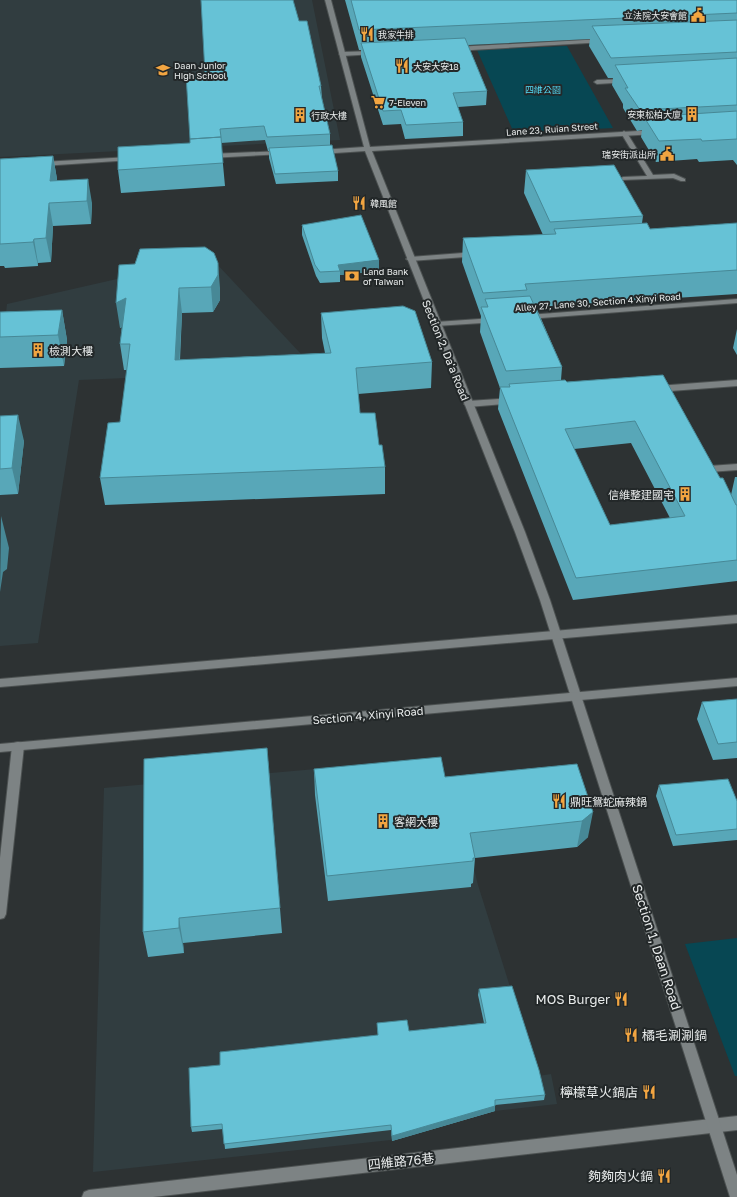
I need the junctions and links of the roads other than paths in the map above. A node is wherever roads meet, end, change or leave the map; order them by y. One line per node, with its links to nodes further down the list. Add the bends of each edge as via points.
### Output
1 (328, 0): 5 (street, Section 2, Da'a Road)
2 (613, 41): 3 (street)
3 (450, 49)
4 (380, 52): 5 (street)
5 (342, 54): 10 (street, Section 2, Da'a Road)
6 (636, 80): 7 (street)
7 (597, 82)
8 (662, 132): 9 (street, Lane 23, Ruian Street)
9 (624, 133): 10 (street, Lane 23, Ruian Street); 16 (street)
10 (368, 150): 11 (street, Lane 23, Ruian Street); 20 (street, Section 2, Da'a Road)
11 (313, 152)
12 (290, 153): 13 (street)
13 (204, 156)
14 (141, 158): 15 (street)
15 (31, 165)
16 (651, 177): 17 (street); 18 (street, via 674,176)
17 (623, 179)
18 (682, 180)
19 (482, 254): 20 (street)
20 (410, 259): 24 (street, Section 2, Da'a Road)
21 (737, 301): 22 (street, Alley 27, Lane 30, Section 4 Xinyi Road)
22 (523, 317)
23 (499, 319): 24 (street)
24 (436, 324): 28 (street, Section 2, Da'a Road)
25 (737, 383): 26 (street, via 671,391)
26 (646, 390)
27 (522, 400): 28 (street)
28 (468, 404): 32 (street, Section 2, Da'a Road, via 520,532)
29 (737, 467): 30 (street)
30 (709, 469)
31 (737, 620): 32 (street)
32 (557, 635): 34 (street); 35 (street, Section 2, Da'a Road)
33 (737, 682): 35 (street, Section 4, Xinyi Road)
34 (0, 683)
35 (576, 696): 36 (street, Section 4, Xinyi Road); 40 (street, Section 1, Daan Road)
36 (18, 746): 37 (street, Section 4, Xinyi Road); 38 (street)
37 (0, 748)
38 (0, 914)
39 (737, 1123): 40 (street, 四維路76巷)
40 (714, 1126): 41 (street, 四維路76巷); 42 (street, Section 1, Daan Road)
41 (89, 1197)
42 (736, 1197)

